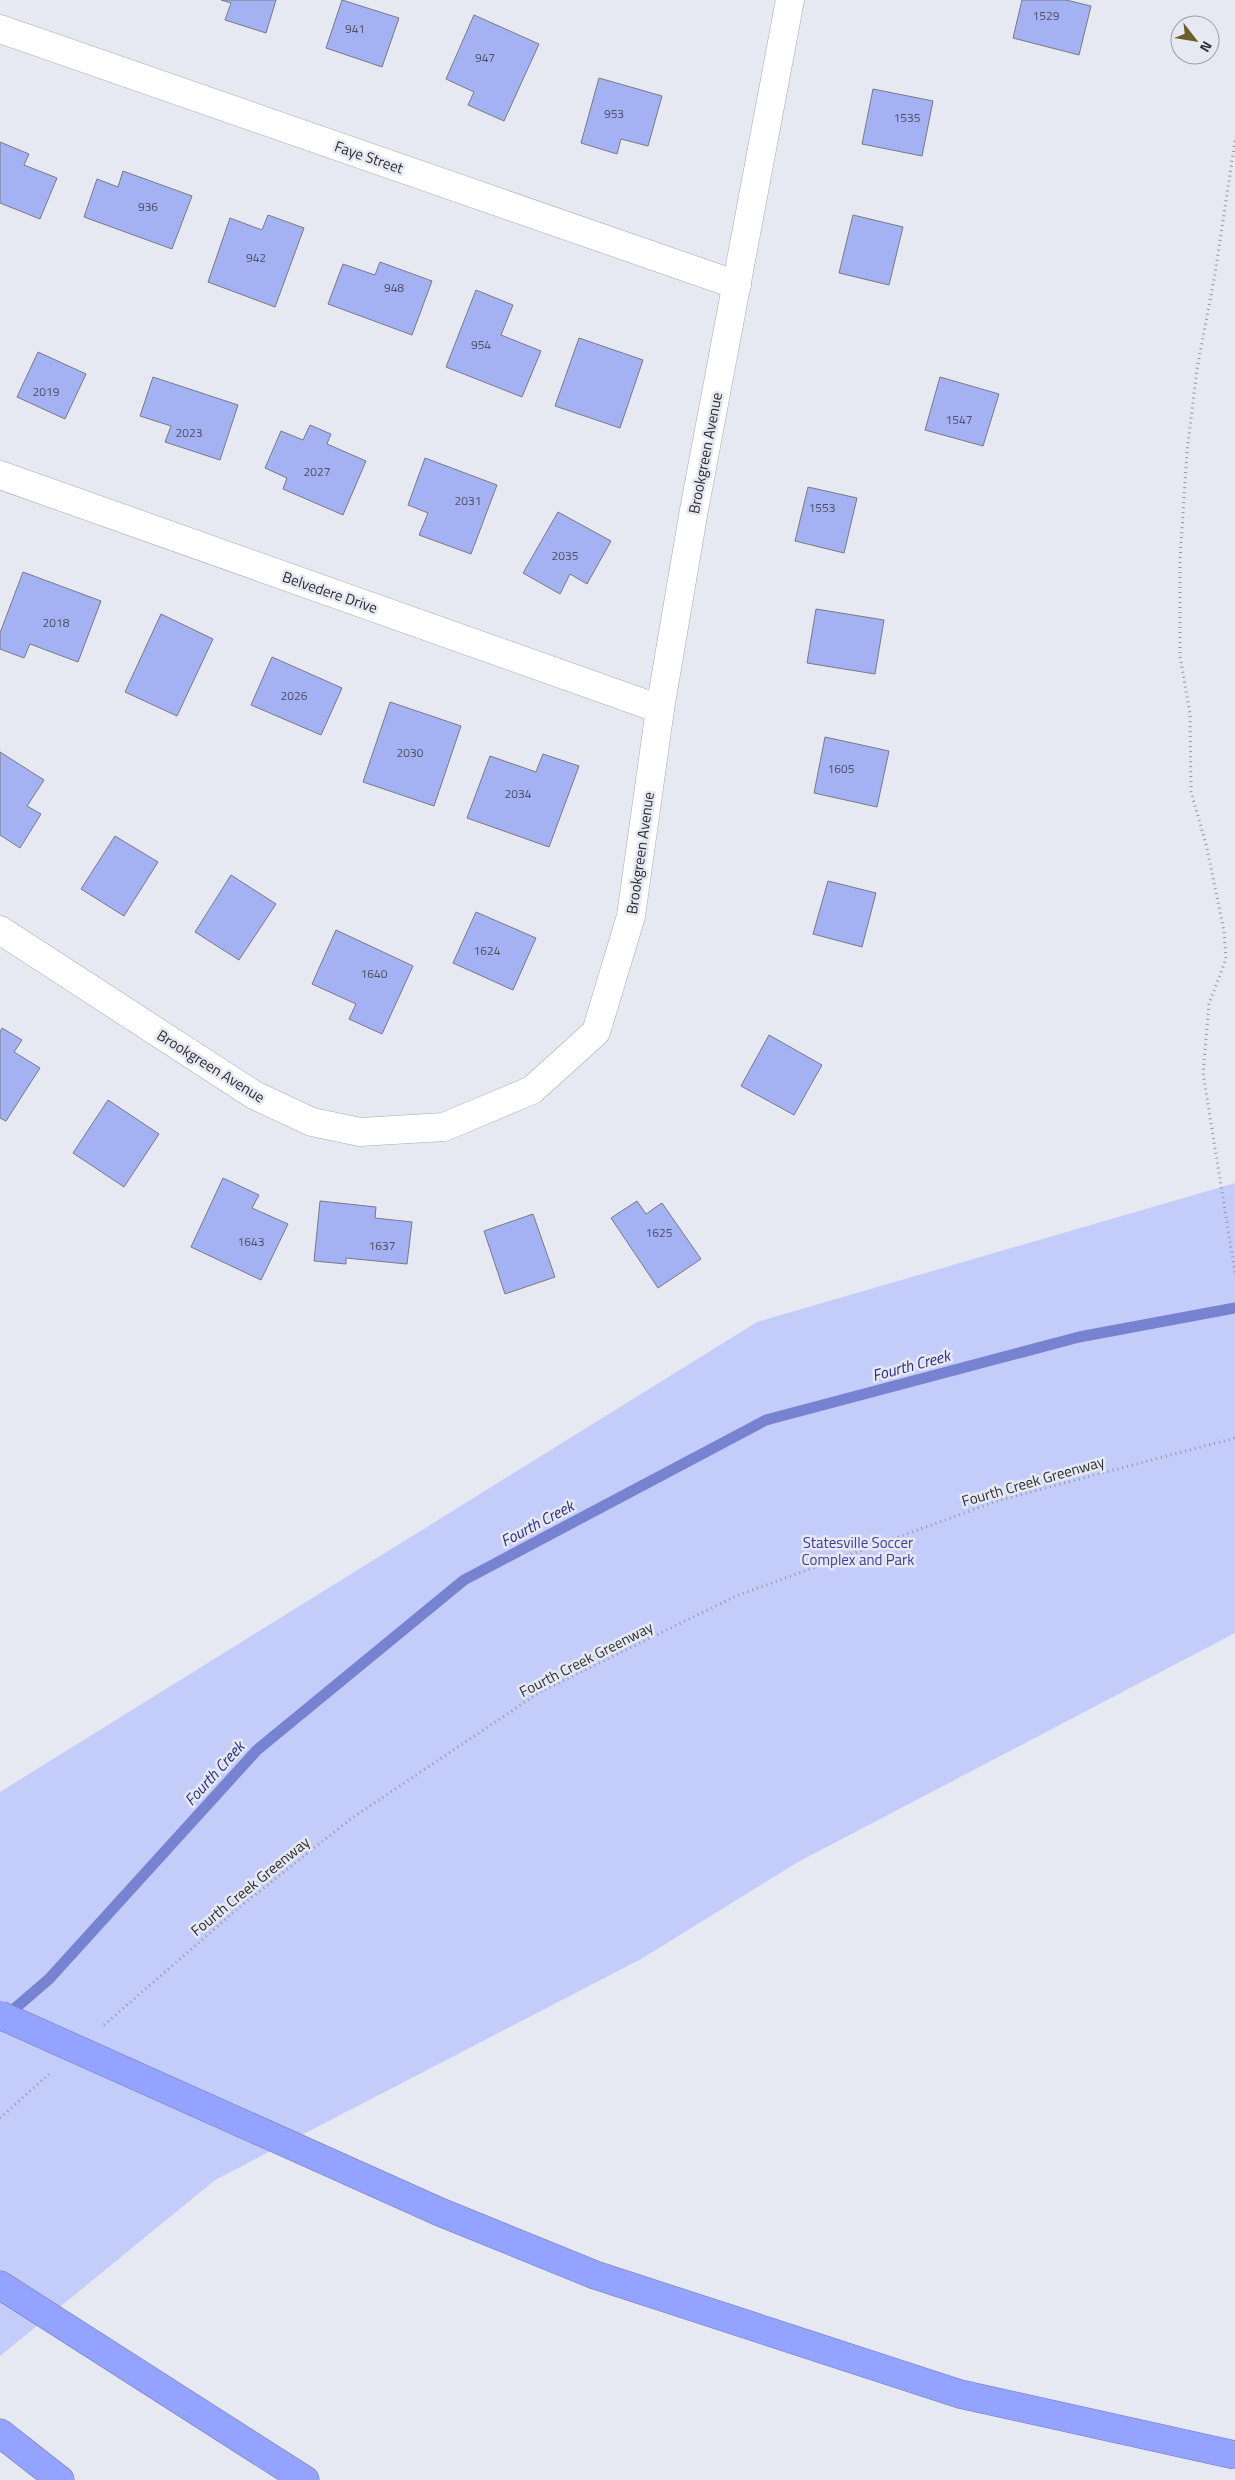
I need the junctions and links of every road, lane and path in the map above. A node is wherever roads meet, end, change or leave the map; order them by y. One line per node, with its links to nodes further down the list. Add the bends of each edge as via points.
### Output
1 (790, 0): 4 (street, Brookgreen Avenue)
2 (0, 29): 4 (street, Faye Street)
3 (1235, 141): 8 (path, via 1186,452 1180,560 1180,656 1190,714 1191,792 1206,844 1224,931 1226,959 1209,1004 1202,1073)
4 (737, 285): 6 (street, Brookgreen Avenue)
5 (0, 475): 6 (street, Belvedere Drive)
6 (660, 709): 7 (street, Brookgreen Avenue, via 631,916 596,1032 532,1090 444,1127 360,1132 312,1122 254,1096)
7 (0, 930)
8 (1235, 1273)
9 (1235, 1438): 11 (path, Fourth Creek Greenway, via 1000,1500 745,1593 540,1692 352,1818 241,1906)
10 (0, 2015): 16 (highway, bridge, via 440,2212 595,2275 960,2394)
11 (101, 2027)
12 (50, 2073): 13 (path)
13 (0, 2118)
14 (0, 2285): 18 (highway)
15 (0, 2433): 17 (highway)
16 (1235, 2455)
17 (60, 2480)
18 (305, 2480)

